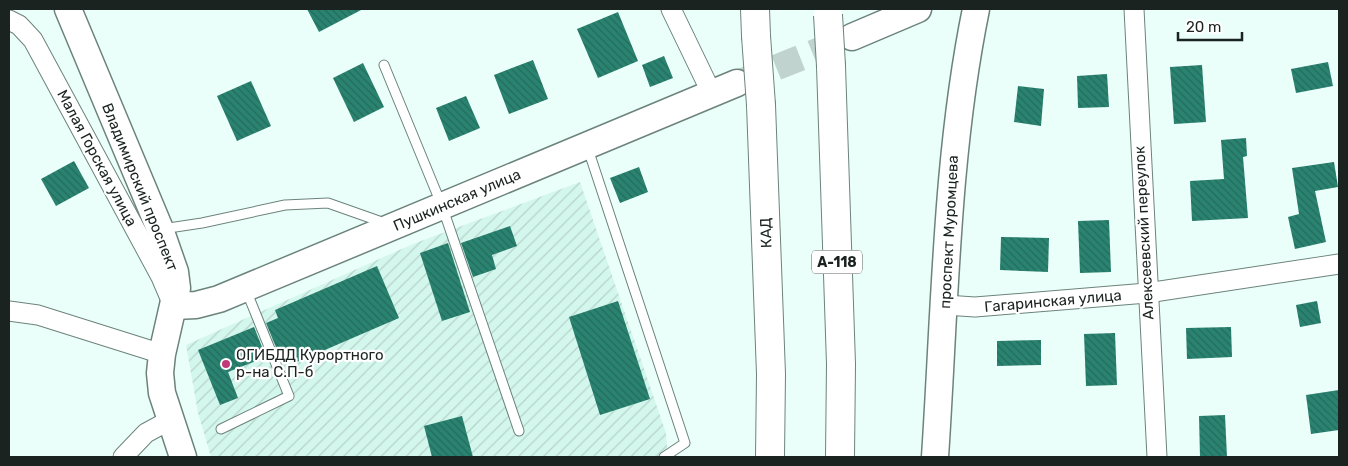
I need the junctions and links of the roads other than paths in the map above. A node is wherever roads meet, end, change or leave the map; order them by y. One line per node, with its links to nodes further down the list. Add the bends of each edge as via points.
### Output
1 (68, 9): 15 (main road, Владимирский проспект)
2 (672, 9): 12 (street)
3 (755, 9): 30 (highway, КАД, bridge, via 771,374)
4 (918, 9): 9 (main road)
5 (976, 9): 20 (main road, проспект Муромцева, via 954,146)
6 (1134, 9): 19 (street, Алексеевский переулок)
7 (828, 12): 31 (highway, А-118, bridge, via 840,364)
8 (9, 20): 21 (street, Малая Горская улица, via 19,25 33,40)
9 (852, 37)
10 (384, 65): 14 (lane)
11 (737, 83): 12 (main road, Пушкинская улица)
12 (712, 94): 13 (main road, Пушкинская улица)
13 (587, 146): 14 (main road, Пушкинская улица); 29 (lane, via 685,443)
14 (442, 206): 16 (main road, Пушкинская улица); 26 (lane)
15 (160, 229): 16 (lane, via 285,205 328,203 379,221); 21 (main road, Владимирский проспект, via 175,272)
16 (385, 230): 18 (main road, Пушкинская улица)
17 (1339, 264): 19 (street, Гагаринская улица)
18 (245, 288): 21 (main road, Пушкинская улица, via 219,299); 25 (lane, via 289,396)
19 (1147, 293): 20 (street, Гагаринская улица, via 975,307); 33 (street, Алексеевский переулок)
20 (945, 305): 32 (main road, проспект Муромцева)
21 (174, 306): 23 (main road, Владимирский проспект)
22 (9, 311): 23 (street, via 38,315)
23 (162, 354): 24 (main road, Владимирский проспект, via 162,393)
24 (170, 420): 27 (street, via 146,433); 28 (main road, Владимирский проспект)
25 (221, 429)
26 (520, 431)
27 (123, 457)
28 (183, 457)
29 (664, 457)
30 (770, 457)
31 (840, 457)
32 (935, 457)
33 (1157, 457)

